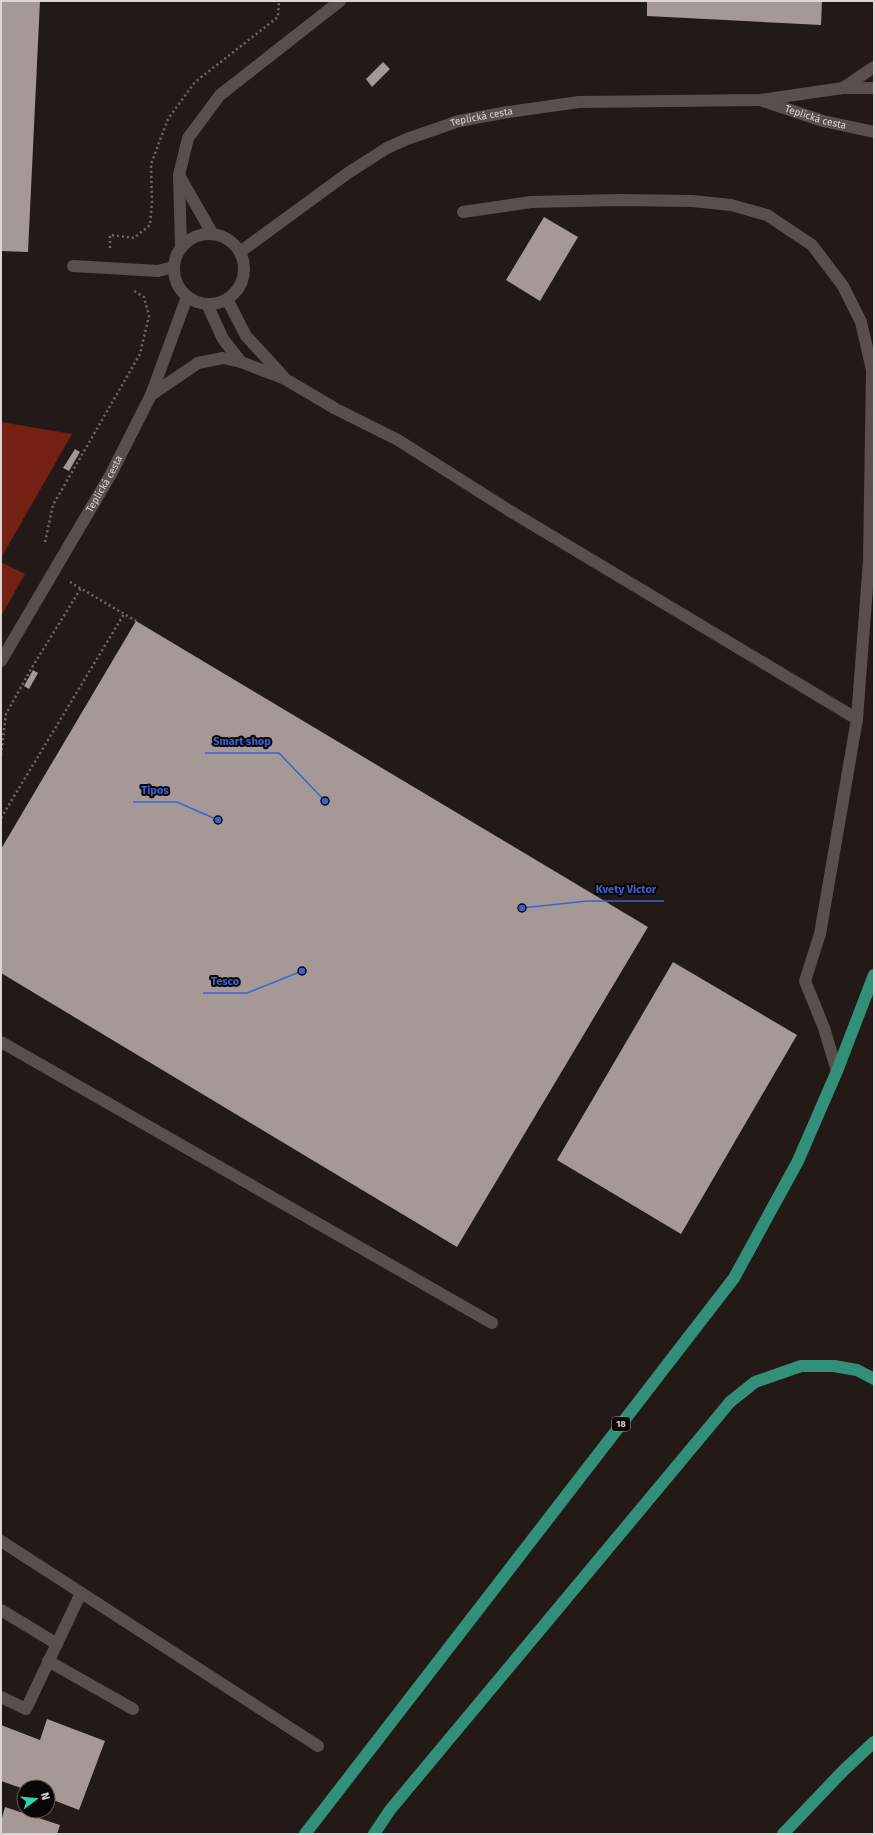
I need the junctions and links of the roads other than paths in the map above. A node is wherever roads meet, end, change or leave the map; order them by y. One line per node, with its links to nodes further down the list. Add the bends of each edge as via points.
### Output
1 (339, 1): 7 (street, via 220,95 188,138)
2 (874, 67): 3 (street, Teplická cesta)
3 (843, 88): 4 (street, Teplická cesta); 5 (street, Teplická cesta)
4 (874, 88)
5 (760, 100): 6 (street, Teplická cesta); 11 (street, Teplická cesta, via 579,102 459,122 407,138 387,148 348,173)
6 (873, 133)
7 (179, 176): 9 (street); 10 (street)
8 (463, 212): 21 (street, via 531,202 619,200 731,205 767,214 812,245 844,286 861,322 872,370 869,560)
9 (212, 233): 10 (street, via 200,234 189,239); 11 (street, via 223,236)
10 (181, 247): 13 (street)
11 (240, 252): 15 (street, via 244,273 241,283)
12 (74, 266): 13 (street, via 158,271)
13 (173, 267): 14 (street, via 179,289)
14 (187, 297): 16 (street); 19 (street, Teplická cesta)
15 (227, 299): 16 (street); 18 (street, via 246,336)
16 (207, 304): 17 (street, via 223,340)
17 (241, 362): 18 (street); 19 (street, via 223,358 198,363)
18 (285, 379): 21 (street, via 336,409 398,440 510,511)
19 (151, 394): 20 (street, Teplická cesta, via 110,474)
20 (1, 661)
21 (857, 720): 24 (street, via 820,934 805,981 824,1028)
22 (874, 975): 24 (main road, 18)
23 (1, 1042): 25 (street)
24 (837, 1071): 36 (main road, 18, via 798,1161 734,1278)
25 (492, 1323)
26 (874, 1379): 37 (main road, via 857,1370 834,1366 801,1366 754,1382 730,1402 395,1804)
27 (1, 1541): 28 (street)
28 (81, 1592): 30 (street); 35 (street)
29 (1, 1610): 30 (street)
30 (57, 1644): 31 (street)
31 (48, 1661): 32 (street, via 26,1709); 33 (street)
32 (1, 1697)
33 (132, 1709)
34 (874, 1742): 38 (main road)
35 (318, 1746)
36 (305, 1834)
37 (374, 1834)
38 (783, 1834)

